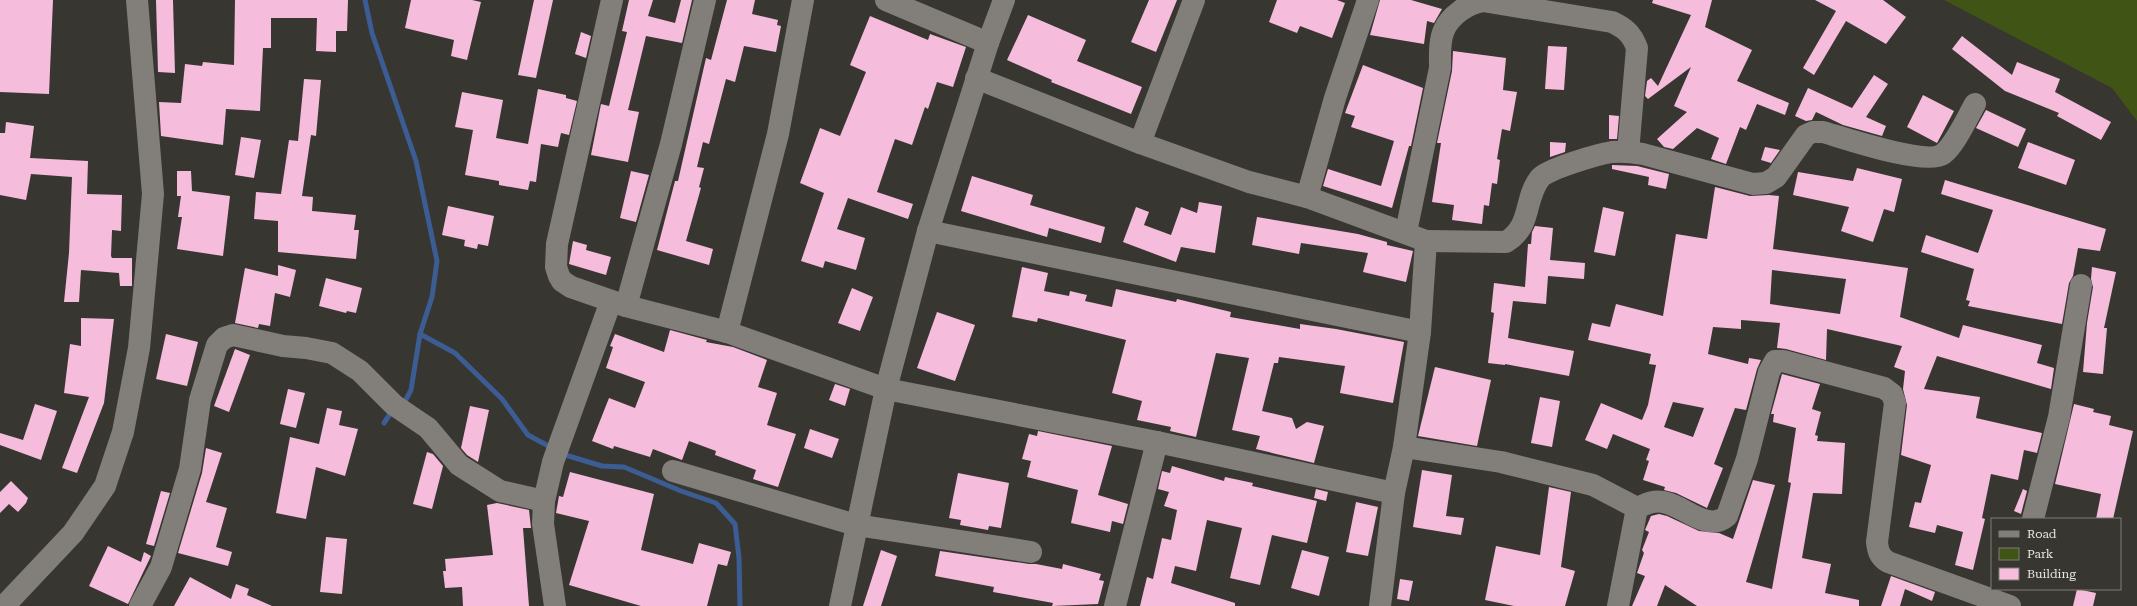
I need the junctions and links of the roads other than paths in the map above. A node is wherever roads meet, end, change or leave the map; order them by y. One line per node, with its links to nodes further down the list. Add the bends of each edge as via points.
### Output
1 (137, 0): 32 (street, via 153,194 139,348 123,432 105,486 73,533)
2 (612, 0): 18 (street, via 557,244 556,267 562,282)
3 (705, 0): 18 (street, via 671,144)
4 (803, 0): 19 (street, via 778,134)
5 (886, 0): 9 (street)
6 (1004, 0): 9 (street)
7 (1194, 0): 12 (street)
8 (1368, 0): 14 (street, via 1335,98)
9 (988, 43): 10 (street)
10 (976, 78): 12 (street); 15 (street)
11 (1974, 104): 13 (street, via 1948,149 1941,155 1907,155 1823,132 1813,132 1806,135 1776,177 1766,183 1753,184)
12 (1140, 143): 14 (street, via 1249,182)
13 (1628, 152): 16 (street, via 1612,152 1552,170 1540,177 1532,192 1517,236 1506,242); 16 (street, via 1637,48 1633,37 1624,28 1612,22 1483,1 1473,2 1463,8 1444,29)
14 (1306, 198): 16 (street)
15 (928, 231): 20 (street); 21 (street)
16 (1416, 236): 20 (street)
17 (2081, 285): 28 (street, via 2059,416)
18 (618, 303): 19 (street); 26 (street, via 557,451)
19 (727, 332): 21 (street)
20 (1420, 332): 23 (street)
21 (886, 389): 22 (street); 29 (street)
22 (1157, 442): 25 (street); 36 (street)
23 (1404, 447): 25 (street); 27 (street, via 1501,462 1593,485)
24 (672, 471): 29 (street)
25 (1394, 493): 37 (street)
26 (544, 501): 33 (street, via 500,491 480,480 459,465 428,428 398,409 360,371 332,353 233,335 224,338 217,346 200,400 190,469 160,567); 34 (street, via 543,524)
27 (1637, 508): 31 (street, via 1652,501 1665,502 1705,520 1721,521 1726,516 1748,459 1769,372 1775,361 1783,361 1884,388 1892,394 1895,403 1878,542 1878,551 1882,558); 38 (street)
28 (2033, 518)
29 (856, 525): 30 (street); 35 (street)
30 (1031, 552)
31 (2011, 600)
32 (4, 606)
33 (140, 606)
34 (555, 606)
35 (840, 606)
36 (1115, 606)
37 (1380, 606)
38 (1618, 606)

